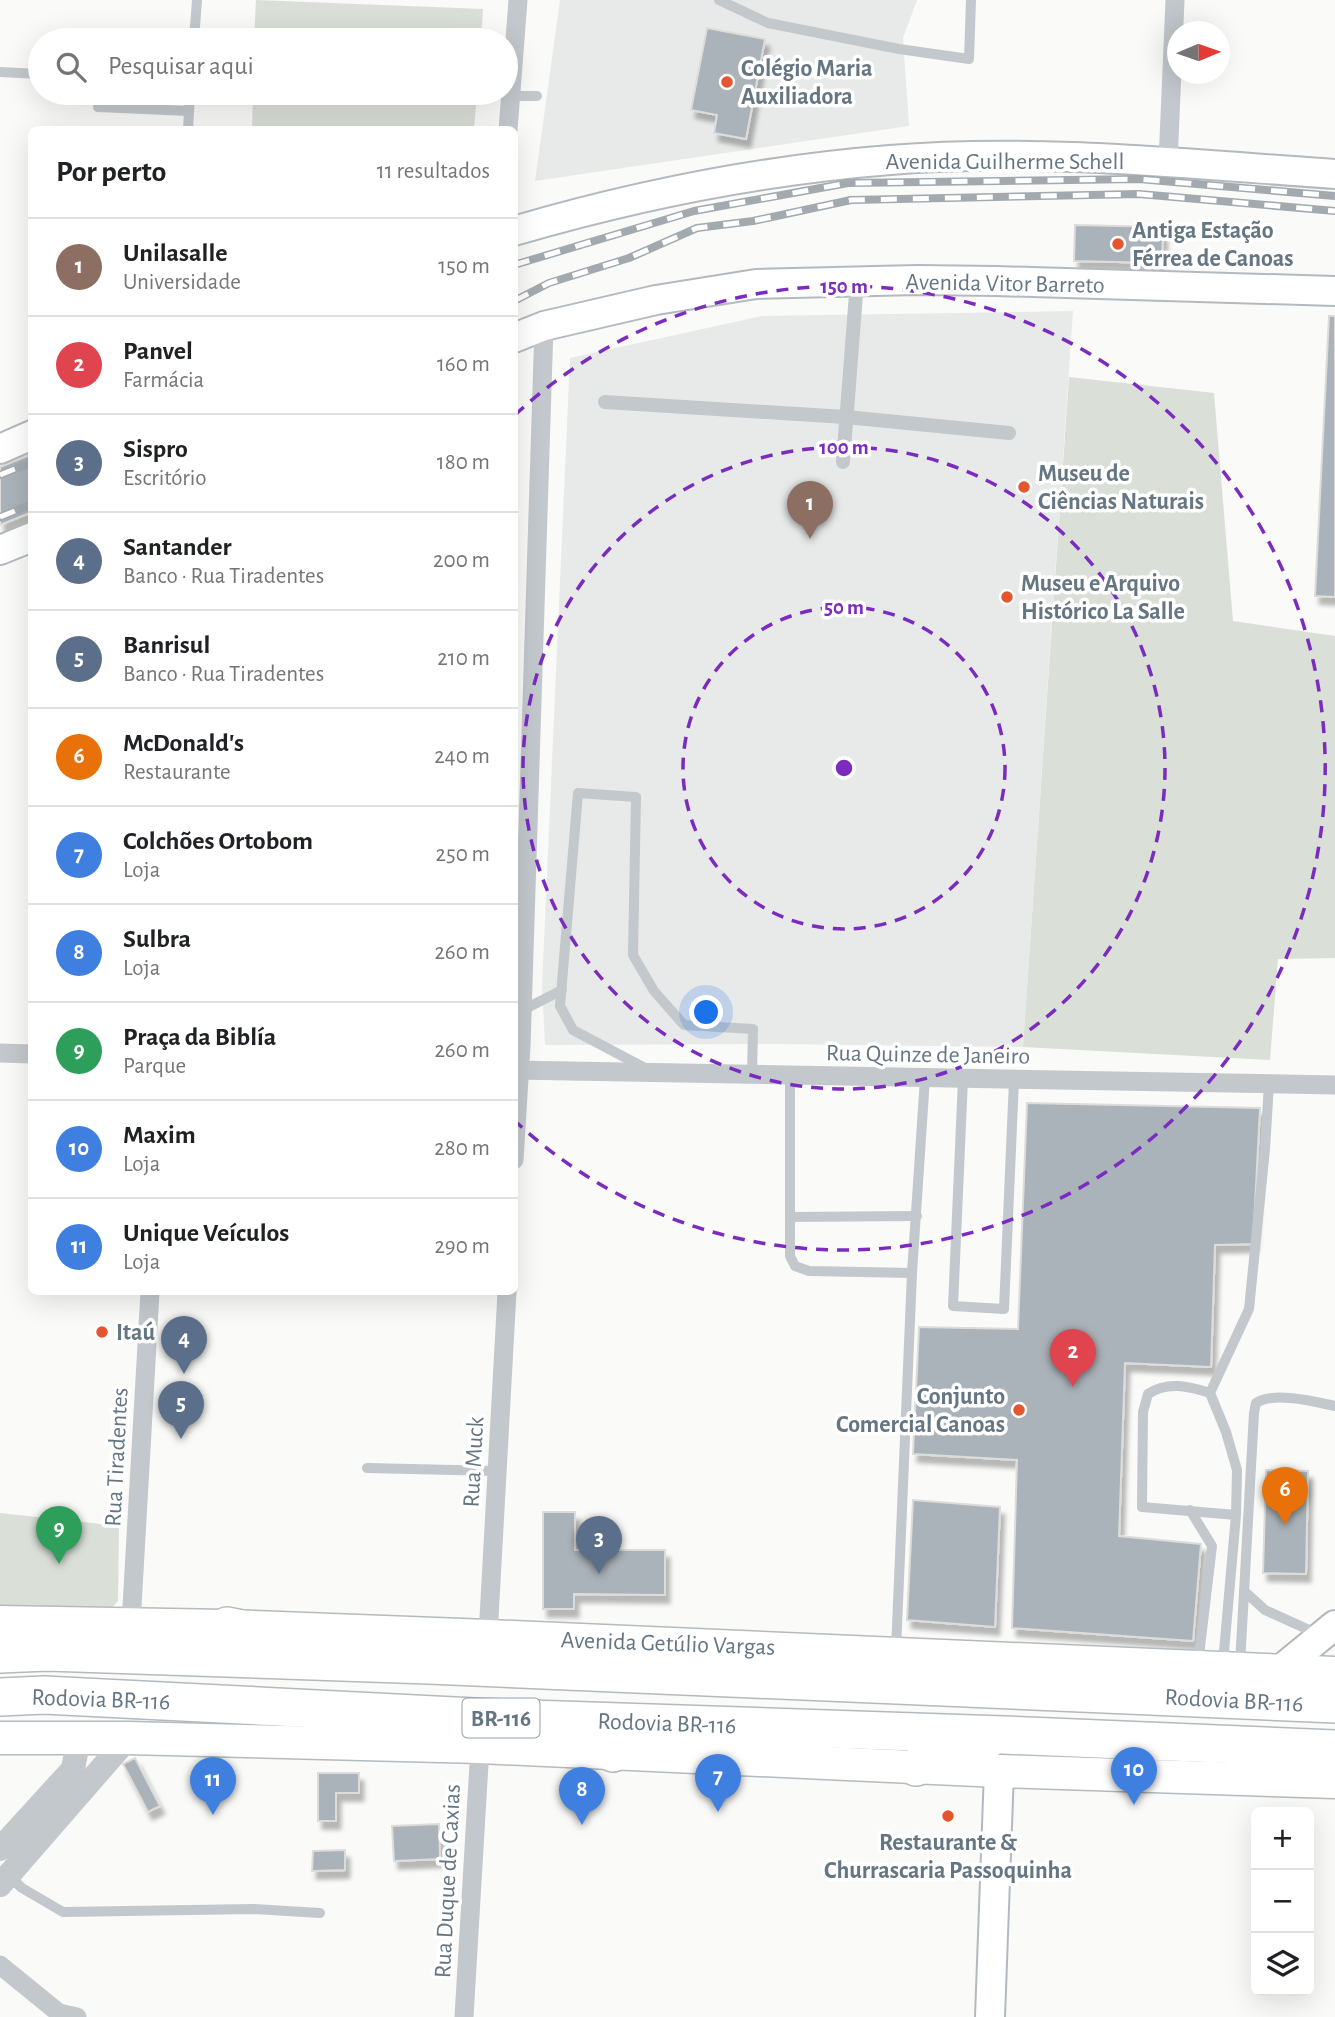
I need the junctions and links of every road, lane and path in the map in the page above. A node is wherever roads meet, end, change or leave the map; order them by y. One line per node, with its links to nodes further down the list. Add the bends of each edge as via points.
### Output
1 (197, 0): 6 (lane)
2 (518, 0): 7 (street)
3 (719, 0): 4 (lane, via 768,23 969,59)
4 (971, 0)
5 (1175, 0): 18 (street)
6 (195, 28)
7 (516, 28)
8 (0, 72): 9 (lane)
9 (28, 73)
10 (518, 96): 11 (lane)
11 (537, 96)
12 (189, 105): 15 (lane)
13 (509, 105): 17 (street)
14 (98, 107): 15 (lane)
15 (189, 111): 16 (lane)
16 (188, 126)
17 (508, 126)
18 (1168, 163): 19 (main road, Avenida Guilherme Schell); 20 (main road, Avenida Guilherme Schell, via 998,156 890,160 755,175)
19 (1335, 174)
20 (518, 230)
21 (857, 281): 22 (main road, Avenida Vitor Barreto); 23 (main road, Avenida Vitor Barreto, via 756,284 656,300); 26 (street)
22 (1335, 292)
23 (544, 326): 24 (main road, Avenida Vitor Barreto); 34 (street)
24 (518, 336)
25 (606, 402): 26 (street)
26 (846, 417): 27 (street); 30 (street)
27 (1009, 433)
28 (28, 437): 29 (main road)
29 (0, 449)
30 (843, 462)
31 (28, 539): 32 (main road)
32 (0, 550)
33 (562, 990): 34 (lane); 39 (lane, via 560,1006 573,1030); 40 (lane, via 578,793 636,797 633,955 654,991 684,1025 753,1029)
34 (522, 1010): 37 (street)
35 (0, 1053): 36 (street)
36 (28, 1054)
37 (518, 1058)
38 (518, 1070): 39 (street, Rua Quinze de Janeiro)
39 (656, 1074): 40 (street, Rua Quinze de Janeiro)
40 (752, 1075): 41 (street, Rua Quinze de Janeiro)
41 (790, 1076): 42 (street, Rua Quinze de Janeiro); 48 (lane)
42 (925, 1078): 43 (street, Rua Quinze de Janeiro); 47 (lane)
43 (963, 1079): 44 (street, Rua Quinze de Janeiro); 44 (lane, via 953,1306 1004,1309)
44 (1014, 1080): 45 (street, Rua Quinze de Janeiro)
45 (1269, 1084): 46 (street, Rua Quinze de Janeiro); 52 (lane, via 1248,1309)
46 (1335, 1086)
47 (917, 1216): 48 (lane); 49 (lane)
48 (790, 1217): 49 (lane, via 794,1266 809,1271)
49 (912, 1273): 64 (lane)
50 (150, 1295): 60 (street, Rua Tiradentes)
51 (507, 1295): 55 (street, Rua Muck)
52 (1210, 1393): 56 (lane, via 1190,1386 1159,1387 1148,1394 1143,1412 1142,1507); 57 (lane, via 1237,1470)
53 (1335, 1406): 58 (lane, via 1276,1398 1256,1403)
54 (367, 1468): 55 (lane)
55 (498, 1471): 63 (street, Rua Muck)
56 (1190, 1510): 57 (lane); 67 (lane, via 1212,1546)
57 (1236, 1515): 67 (lane)
58 (1244, 1591): 62 (lane, via 1265,1610); 67 (lane)
59 (0, 1622): 60 (main road, Avenida Getúlio Vargas)
60 (131, 1624): 61 (main road, Avenida Getúlio Vargas)
61 (227, 1626): 63 (main road, Avenida Getúlio Vargas); 66 (highway, BR-116)
62 (1329, 1631): 68 (main road)
63 (488, 1636): 64 (main road, Avenida Getúlio Vargas)
64 (896, 1652): 67 (main road, Avenida Getúlio Vargas)
65 (0, 1654): 66 (highway, Rodovia BR-116 / BR-116)
66 (429, 1665): 72 (highway, Rodovia BR-116 / BR-116)
67 (1220, 1668): 68 (main road, Avenida Getúlio Vargas)
68 (1280, 1670): 69 (main road, Avenida Getúlio Vargas)
69 (1335, 1672)
70 (44, 1695): 71 (highway, Rodovia BR-116 / BR-116); 73 (highway, Rodovia BR-116 / BR-116, via 474,1717); 79 (highway, BR-116, via 54,1707 73,1714 569,1734 589,1738)
71 (0, 1697)
72 (1335, 1704)
73 (1003, 1735): 78 (highway, Rodovia BR-116 / BR-116); 80 (highway, BR-116)
74 (69, 1737): 75 (main road); 76 (main road); 83 (street, via 76,1753 73,1769)
75 (0, 1738)
76 (128, 1738): 77 (main road); 84 (street)
77 (480, 1747): 79 (main road); 88 (street, Rua Duque de Caxias)
78 (1335, 1749)
79 (613, 1754): 80 (main road)
80 (916, 1767): 81 (main road)
81 (999, 1771): 82 (main road); 89 (main road)
82 (1335, 1782)
83 (0, 1849)
84 (4, 1880): 85 (lane, via 63,1912 253,1909)
85 (320, 1913)
86 (0, 1965): 87 (street, via 59,2013)
87 (77, 2017)
88 (464, 2017)
89 (990, 2017)

